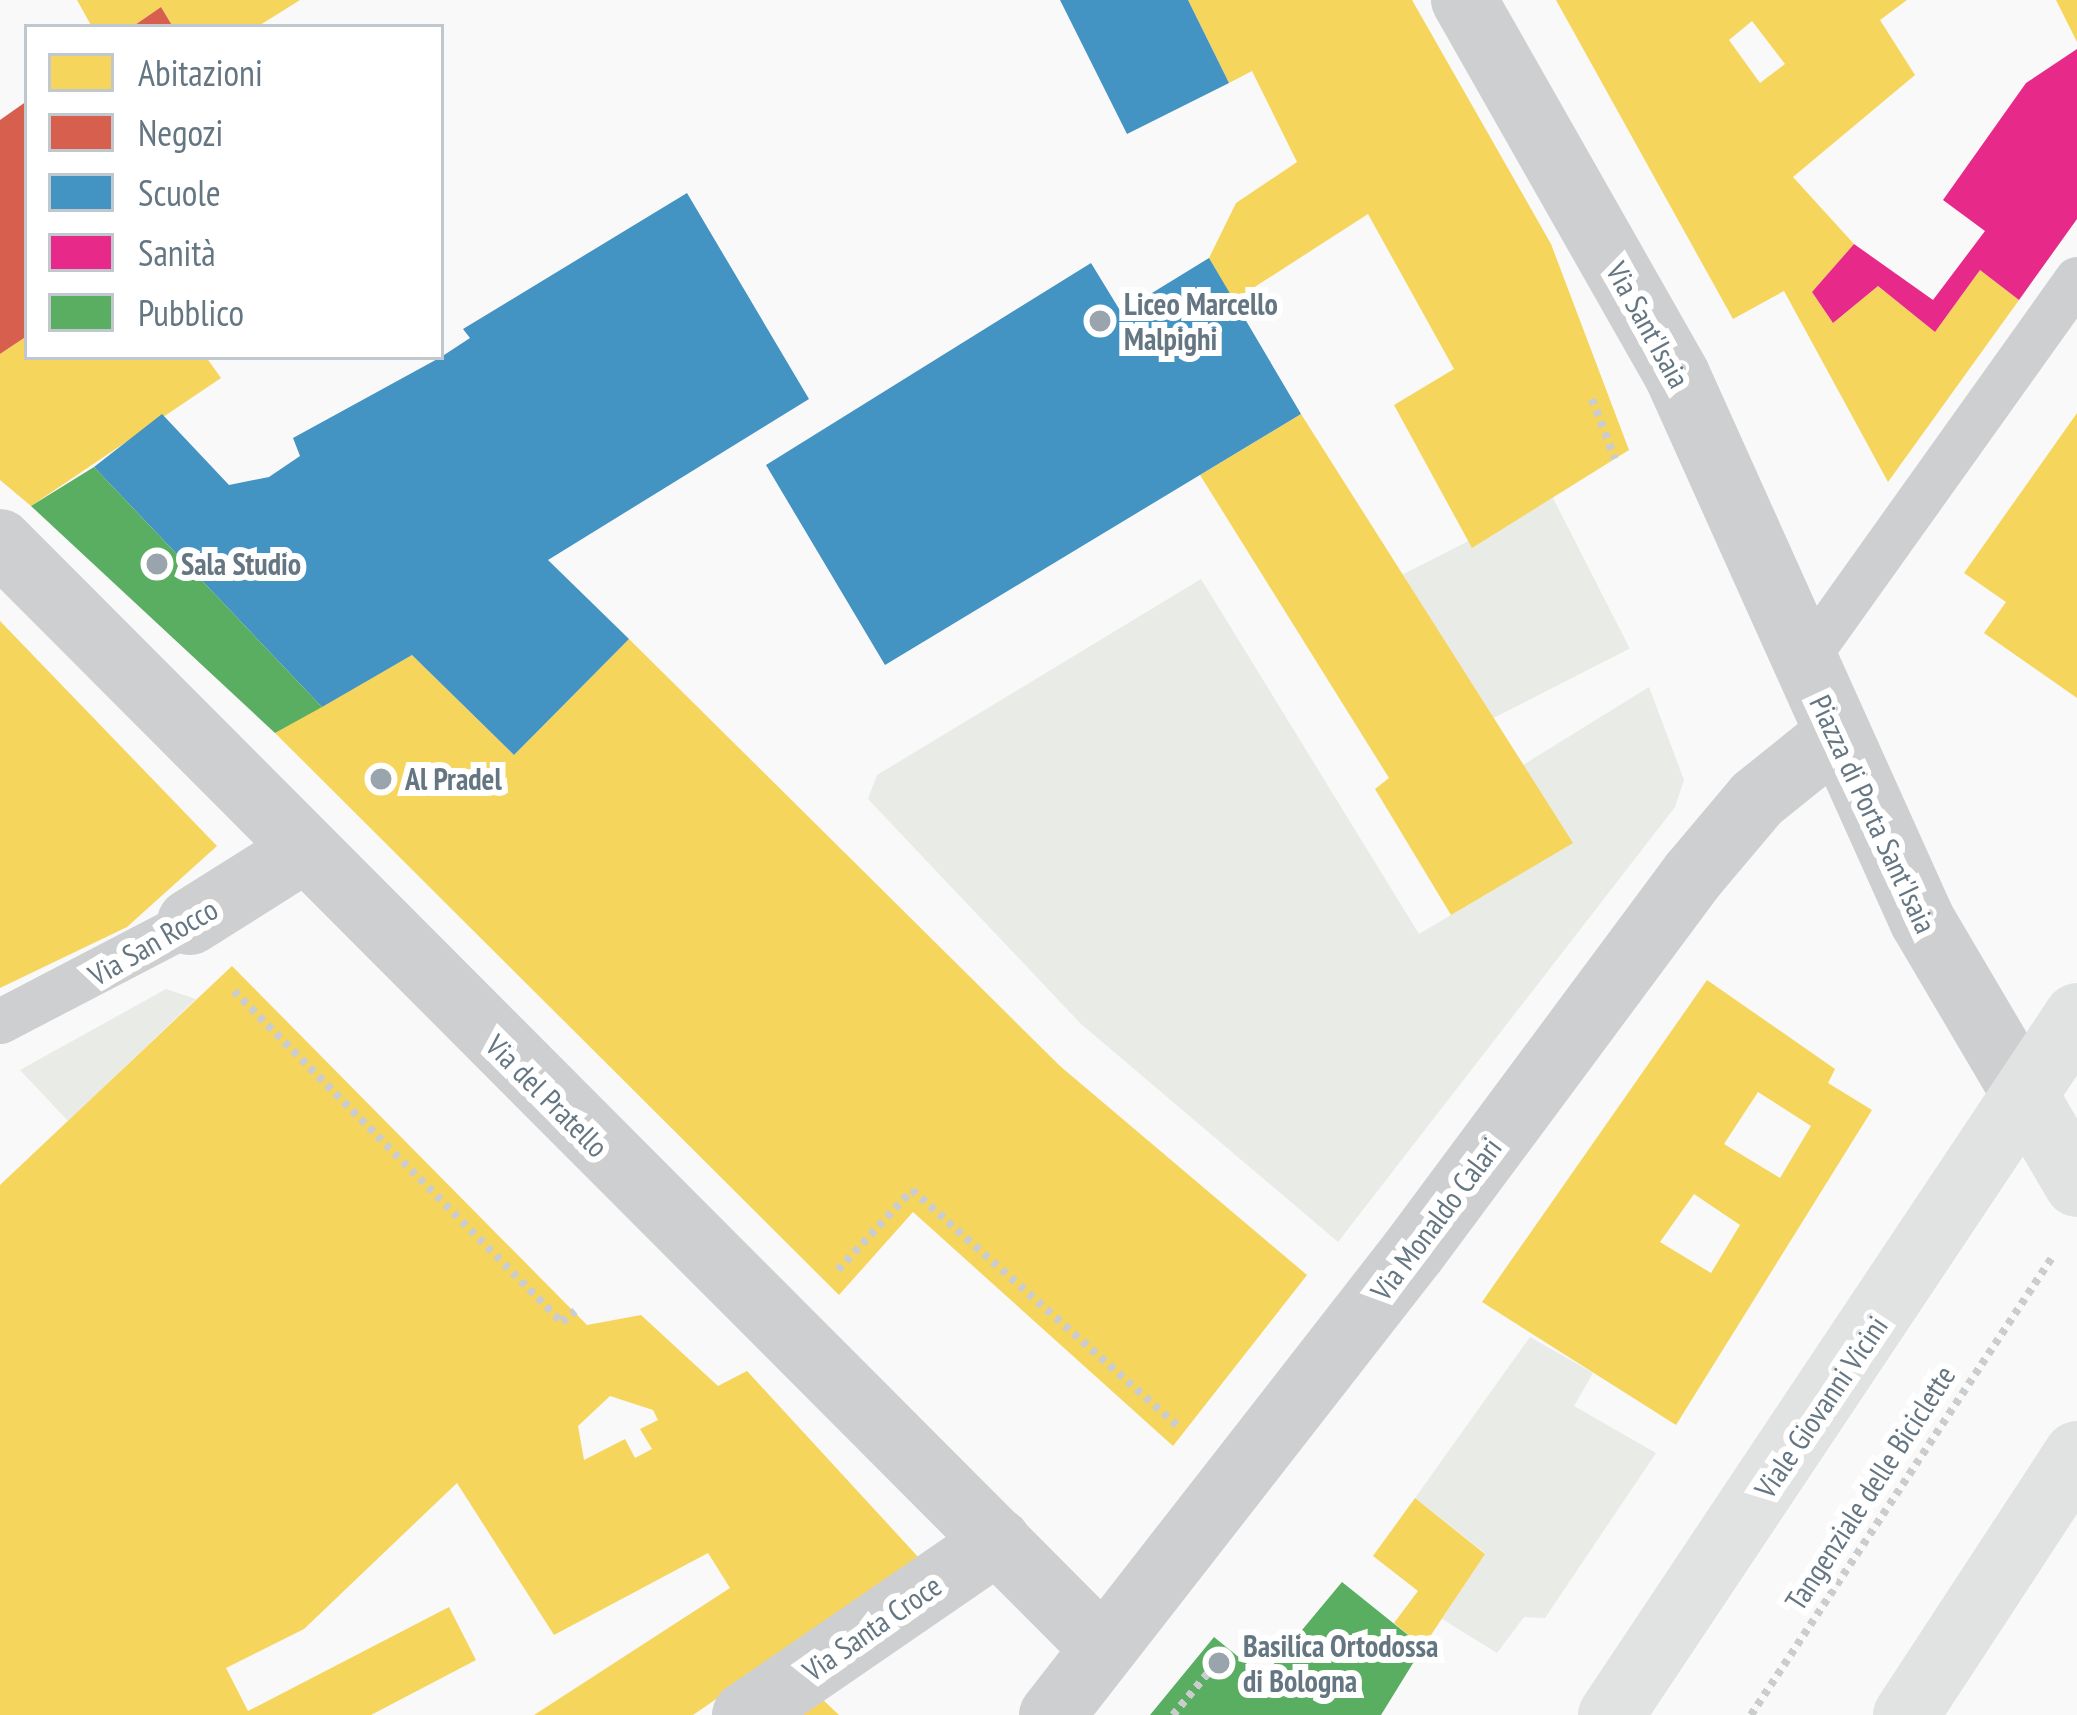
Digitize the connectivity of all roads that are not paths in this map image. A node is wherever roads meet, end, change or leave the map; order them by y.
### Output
1 (1464, 0) edge
2 (2077, 279) edge
3 (0, 542) edge
4 (1802, 664) junction
5 (1834, 737) junction
6 (301, 852) junction
7 (205, 949) joint
8 (2077, 1016) edge
9 (0, 1021) edge
10 (2025, 1095) junction
11 (2077, 1184) edge
12 (2077, 1454) edge
13 (998, 1541) junction
14 (1100, 1645) junction
15 (746, 1715) edge
16 (1052, 1715) edge
17 (1611, 1715) edge
18 (1906, 1715) edge

1 - 4 street, Via Sant'Isaia
2 - 4 lane, Piazza di Porta Sant'Isaia
3 - 6 street, Via del Pratello
4 - 5 street, Piazza di Porta Sant'Isaia
5 - 10 street, Piazza di Porta Sant'Isaia
5 - 14 street, Via Monaldo Calari
6 - 7 street, Via San Rocco
6 - 13 street, Via del Pratello
7 - 9 lane, Via San Rocco
8 - 10 main road, Viale Giovanni Vicini
10 - 11 main road, Piazza di Porta Sant'Isaia
10 - 17 main road, Viale Giovanni Vicini
12 - 18 main road
13 - 14 street, Via del Pratello
13 - 15 street, Via Santa Croce
14 - 16 street, Via Monaldo Calari

